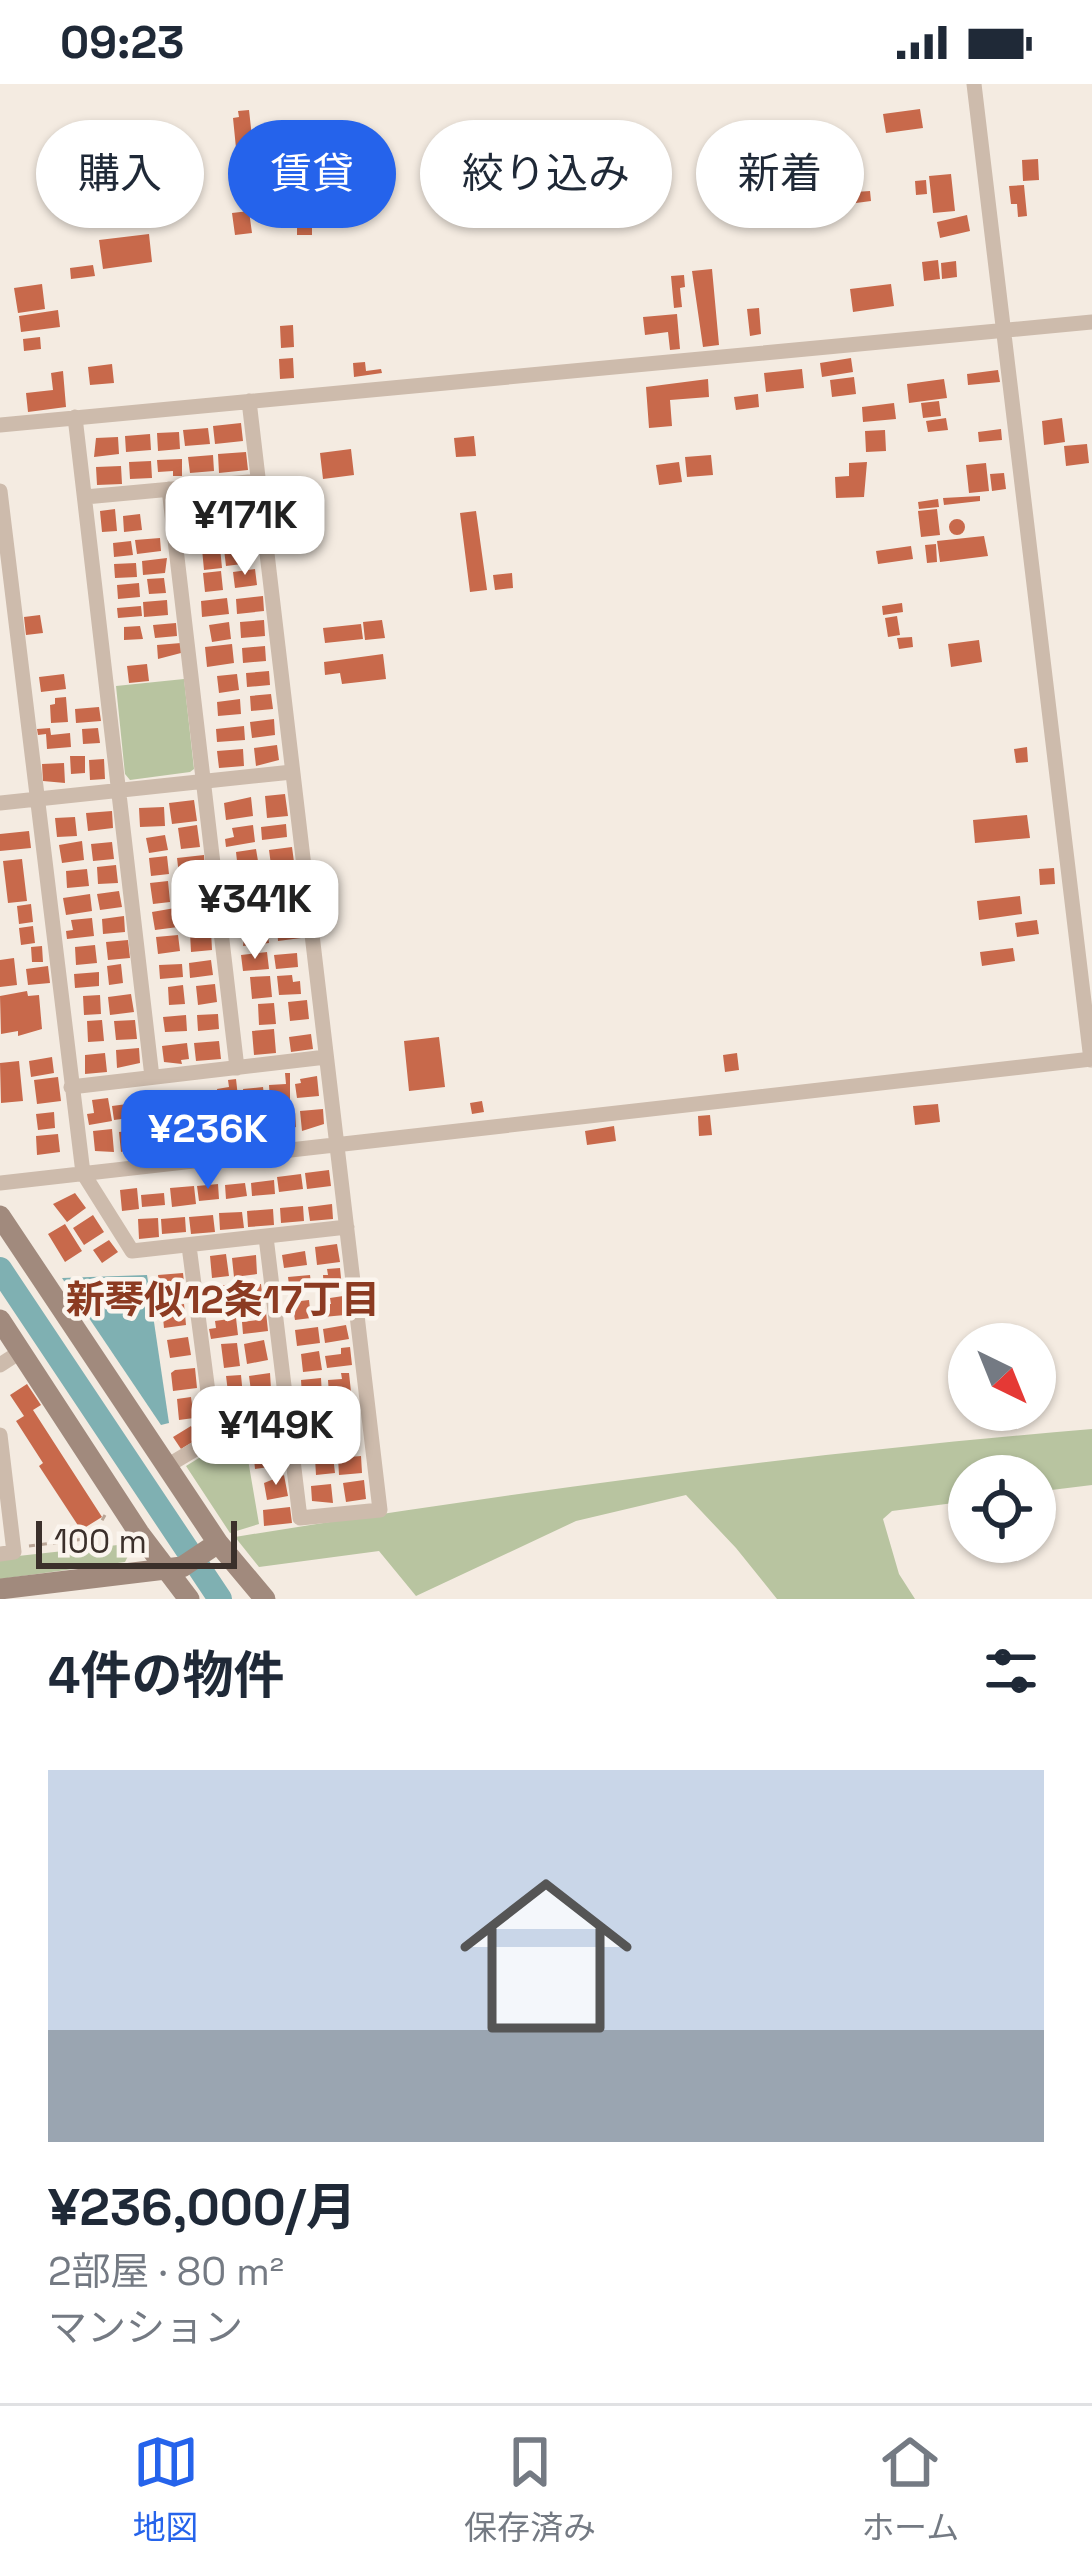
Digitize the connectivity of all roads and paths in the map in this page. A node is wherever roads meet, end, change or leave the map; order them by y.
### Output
1 (974, 84) edge
2 (1092, 322) edge
3 (1004, 328) junction
4 (249, 401) junction
5 (75, 417) junction
6 (0, 424) edge
7 (259, 481) junction
8 (169, 489) junction
9 (0, 491) edge
10 (85, 497) junction
11 (292, 772) junction
12 (204, 782) junction
13 (119, 790) junction
14 (36, 799) junction
15 (0, 802) edge
16 (326, 1057) junction
17 (1092, 1059) edge
18 (237, 1068) junction
19 (152, 1077) junction
20 (71, 1087) junction
21 (338, 1144) junction
22 (83, 1173) junction
23 (0, 1183) edge
24 (0, 1216) edge
25 (347, 1227) junction
26 (266, 1238) junction
27 (189, 1246) junction
28 (0, 1320) edge
29 (20, 1352) junction
30 (0, 1365) edge
31 (290, 1430) junction
32 (0, 1435) edge
33 (214, 1438) junction
34 (167, 1466) junction
35 (96, 1498) dead end
36 (213, 1546) junction
37 (21, 1547) dead end
38 (0, 1553) edge
39 (175, 1568) junction
40 (0, 1589) edge
41 (63, 1590) edge
42 (189, 1599) edge
43 (265, 1599) edge

1 - 3 street
2 - 3 street
3 - 4 street
3 - 17 street
4 - 5 street
4 - 7 street
5 - 6 street
5 - 10 street
7 - 8 street
7 - 11 street
8 - 10 street
8 - 12 street
9 - 14 street
10 - 13 street
11 - 12 street
11 - 16 street
12 - 13 street
12 - 18 street
13 - 14 street
13 - 19 street
14 - 15 street
14 - 20 street
16 - 18 street
16 - 21 street
17 - 21 street
18 - 19 street
19 - 20 street
20 - 22 street
21 - 22 street
21 - 25 street
22 - 23 street
22 - 27 street
24 - 34 street
25 - 26 street
25 - 31 street
26 - 27 street
26 - 31 street
27 - 33 street
28 - 29 street
29 - 30 street
29 - 39 street
31 - 33 street
32 - 38 street
33 - 34 street
34 - 36 street
35 - 37 path
36 - 39 street
36 - 43 street
39 - 41 street
39 - 42 street
40 - 41 street

